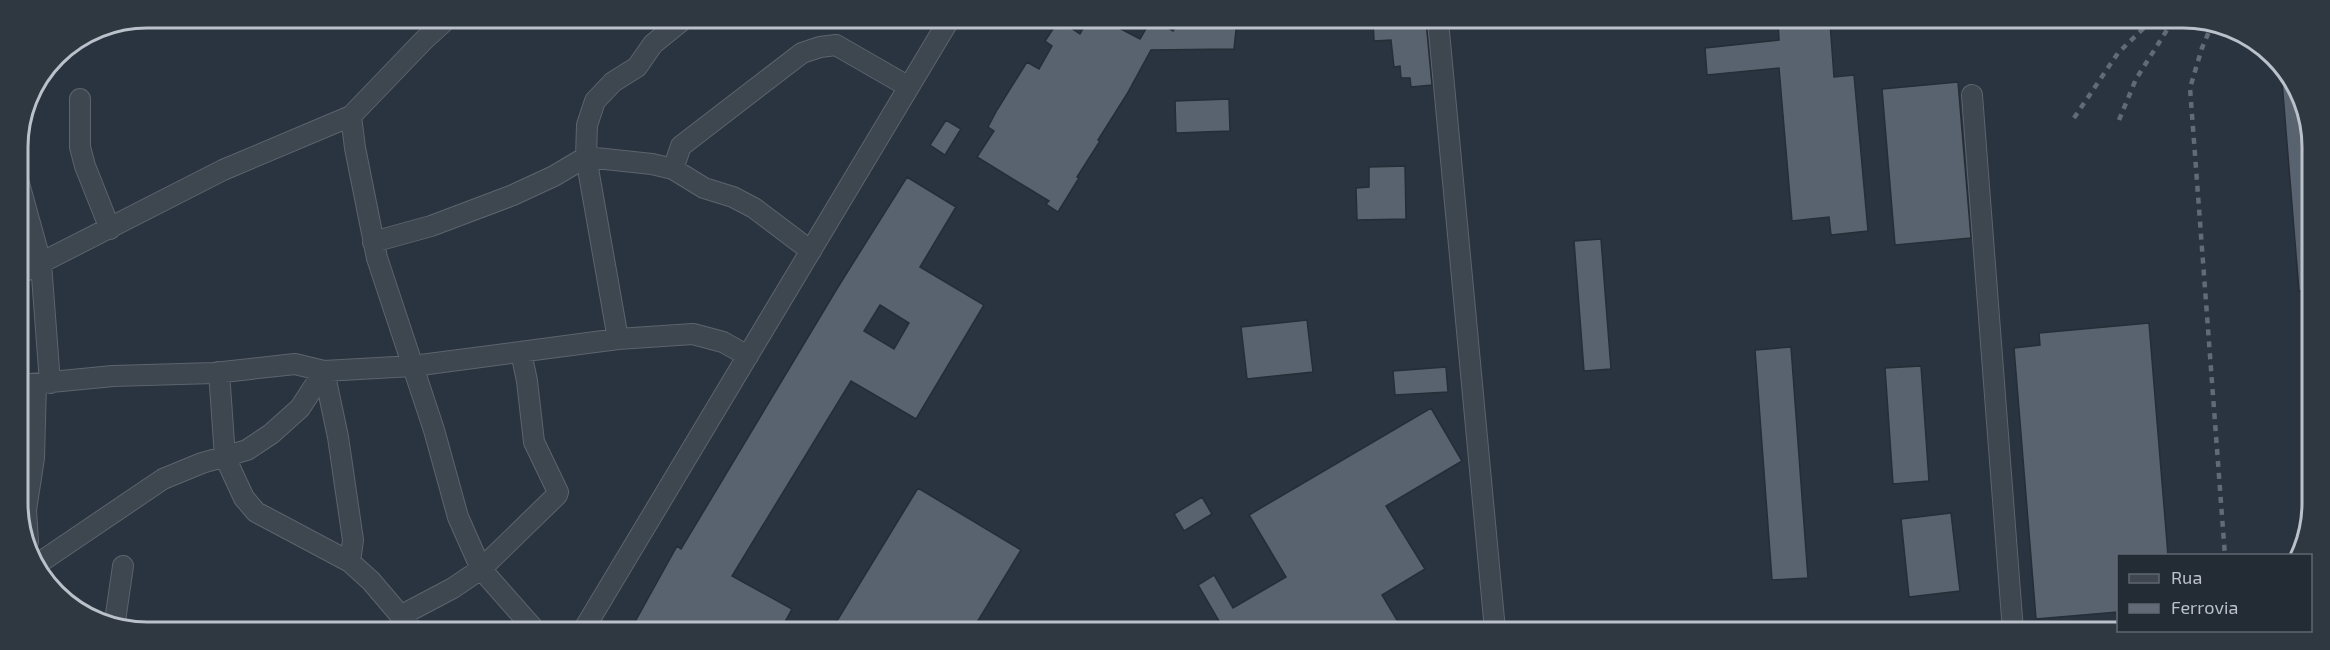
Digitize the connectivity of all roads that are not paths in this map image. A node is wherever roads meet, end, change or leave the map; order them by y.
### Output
1 (1439, 28) edge
2 (436, 29) edge
3 (672, 29) edge
4 (944, 29) edge
5 (909, 87) junction
6 (1972, 95) dead end
7 (80, 99) dead end
8 (351, 117) junction
9 (586, 157) junction
10 (673, 169) junction
11 (29, 219) edge
12 (110, 229) junction
13 (374, 242) junction
14 (811, 251) junction
15 (41, 263) junction
16 (29, 269) edge
17 (618, 339) junction
18 (521, 352) junction
19 (748, 356) junction
20 (413, 366) junction
21 (324, 371) junction
22 (219, 372) junction
23 (35, 384) edge
24 (225, 457) junction
25 (28, 497) edge
26 (43, 560) edge
27 (350, 562) junction
28 (123, 566) dead end
29 (481, 568) junction
30 (116, 617) edge
31 (1494, 621) edge
32 (2012, 621) edge
33 (405, 622) edge
34 (529, 622) edge
35 (588, 622) edge

1 - 31 street
2 - 8 street
3 - 9 street
4 - 5 street
5 - 10 street
5 - 14 street
6 - 32 street
7 - 12 street
8 - 12 street
8 - 13 street
9 - 10 street
9 - 13 street
9 - 17 street
10 - 14 street
11 - 15 street
12 - 15 street
13 - 20 street
14 - 19 street
15 - 16 street
15 - 23 street
17 - 18 street
17 - 19 street
18 - 20 street
18 - 29 street
19 - 35 street
20 - 21 street
20 - 29 street
21 - 22 street
21 - 24 street
21 - 27 street
22 - 23 street
22 - 24 street
23 - 25 street
24 - 26 street
24 - 27 street
27 - 33 street
28 - 30 street
29 - 33 street
29 - 34 street

